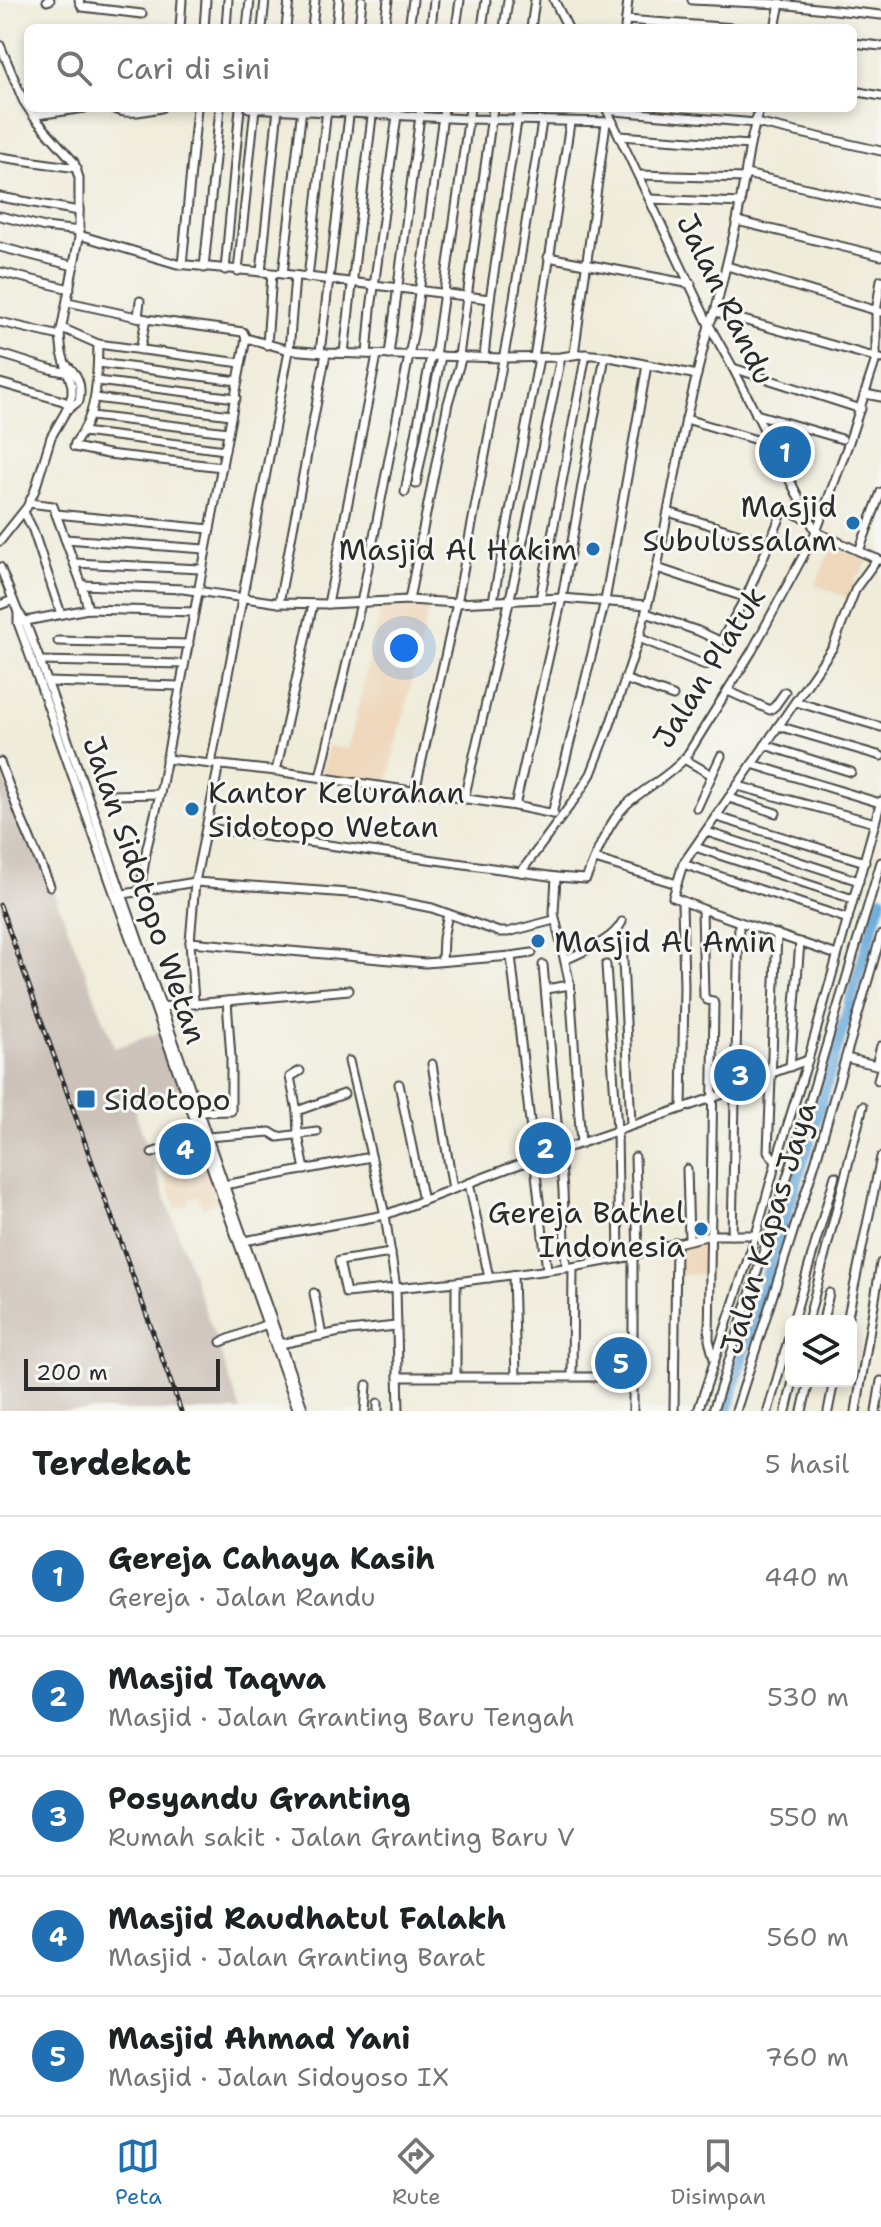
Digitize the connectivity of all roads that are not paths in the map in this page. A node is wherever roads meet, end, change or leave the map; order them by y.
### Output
1 (79, 0) edge
2 (182, 0) edge
3 (206, 0) edge
4 (228, 0) edge
5 (250, 0) edge
6 (265, 0) edge
7 (289, 0) edge
8 (315, 0) edge
9 (339, 0) edge
10 (362, 0) edge
11 (388, 0) edge
12 (413, 0) edge
13 (434, 0) edge
14 (460, 0) edge
15 (486, 0) edge
16 (508, 0) edge
17 (535, 0) edge
18 (554, 0) edge
19 (628, 0) edge
20 (695, 0) edge
21 (737, 1) edge
22 (780, 2) edge
23 (142, 14) dead end
24 (881, 15) edge
25 (180, 24) edge
26 (204, 24) edge
27 (226, 24) edge
28 (247, 24) edge
29 (262, 24) edge
30 (286, 24) edge
31 (312, 24) edge
32 (336, 24) edge
33 (359, 24) edge
34 (385, 24) edge
35 (410, 24) edge
36 (431, 24) edge
37 (457, 24) edge
38 (483, 24) edge
39 (505, 24) edge
40 (532, 24) edge
41 (566, 24) edge
42 (626, 24) edge
43 (776, 24) edge
44 (0, 36) edge
45 (857, 43) edge
46 (0, 45) edge
47 (881, 46) edge
48 (857, 92) edge
49 (24, 93) edge
50 (881, 96) edge
51 (24, 102) edge
52 (31, 112) edge
53 (34, 112) edge
54 (197, 112) edge
55 (220, 112) edge
56 (240, 112) edge
57 (255, 112) edge
58 (278, 112) edge
59 (302, 112) edge
60 (327, 112) edge
61 (350, 112) edge
62 (373, 112) edge
63 (397, 112) edge
64 (420, 112) edge
65 (444, 112) edge
66 (469, 112) edge
67 (492, 112) edge
68 (518, 112) edge
69 (611, 112) edge
70 (633, 112) edge
71 (758, 112) edge
72 (443, 118) junction
73 (468, 119) junction
74 (491, 120) junction
75 (517, 121) junction
76 (542, 122) junction
77 (609, 122) junction
78 (570, 123) junction
79 (756, 123) junction
80 (620, 136) junction
81 (750, 145) junction
82 (881, 151) edge
83 (0, 157) edge
84 (77, 168) junction
85 (639, 175) junction
86 (745, 176) junction
87 (0, 197) edge
88 (650, 199) junction
89 (741, 203) junction
90 (881, 205) edge
91 (79, 211) junction
92 (0, 216) edge
93 (737, 221) junction
94 (81, 235) junction
95 (0, 247) edge
96 (881, 256) edge
97 (548, 257) junction
98 (587, 264) junction
99 (182, 265) junction
100 (74, 266) junction
101 (727, 266) junction
102 (204, 268) junction
103 (225, 270) junction
104 (238, 271) junction
105 (0, 272) edge
106 (261, 272) junction
107 (272, 274) junction
108 (283, 274) junction
109 (295, 276) junction
110 (308, 278) junction
111 (329, 280) junction
112 (881, 280) edge
113 (352, 282) junction
114 (691, 284) junction
115 (374, 285) junction
116 (397, 288) junction
117 (70, 289) junction
118 (420, 290) junction
119 (443, 294) junction
120 (467, 296) junction
121 (490, 299) junction
122 (140, 301) dead end
123 (70, 303) junction
124 (715, 312) junction
125 (878, 312) edge
126 (142, 318) junction
127 (0, 322) edge
128 (709, 325) junction
129 (61, 332) junction
130 (246, 338) junction
131 (98, 344) junction
132 (267, 345) junction
133 (140, 350) junction
134 (289, 350) junction
135 (323, 352) junction
136 (344, 353) junction
137 (0, 354) edge
138 (367, 354) junction
139 (408, 354) junction
140 (574, 354) junction
141 (586, 354) junction
142 (377, 355) junction
143 (389, 355) junction
144 (436, 356) junction
145 (461, 356) junction
146 (605, 356) junction
147 (484, 357) junction
148 (561, 357) junction
149 (504, 358) junction
150 (536, 358) junction
151 (878, 359) edge
152 (98, 363) junction
153 (241, 363) junction
154 (647, 365) junction
155 (733, 368) junction
156 (69, 369) junction
157 (697, 375) junction
158 (97, 381) junction
159 (238, 381) junction
160 (0, 383) edge
161 (865, 394) junction
162 (881, 397) edge
163 (95, 398) junction
164 (236, 398) junction
165 (69, 408) junction
166 (861, 409) junction
167 (756, 414) junction
168 (231, 415) junction
169 (91, 416) junction
170 (686, 419) junction
171 (83, 432) junction
172 (228, 432) junction
173 (842, 439) dead end
174 (770, 444) junction
175 (225, 450) junction
176 (222, 467) junction
177 (416, 484) dead end
178 (405, 492) dead end
179 (881, 492) edge
180 (29, 503) junction
181 (24, 512) junction
182 (668, 512) junction
183 (56, 514) junction
184 (809, 520) junction
185 (210, 529) junction
186 (816, 532) junction
187 (1, 537) edge
188 (65, 539) junction
189 (769, 543) junction
190 (205, 549) junction
191 (859, 551) junction
192 (879, 560) edge
193 (74, 563) junction
194 (657, 568) junction
195 (201, 569) junction
196 (0, 570) edge
197 (82, 585) junction
198 (197, 591) junction
199 (744, 597) junction
200 (562, 598) junction
201 (242, 599) junction
202 (540, 599) junction
203 (13, 600) junction
204 (409, 600) junction
205 (493, 601) junction
206 (508, 601) junction
207 (605, 601) junction
208 (279, 603) junction
209 (361, 603) junction
210 (457, 603) junction
211 (313, 604) junction
212 (328, 604) junction
213 (0, 605) edge
214 (88, 609) junction
215 (646, 609) junction
216 (194, 612) junction
217 (61, 614) junction
218 (22, 622) junction
219 (639, 638) junction
220 (58, 641) dead end
221 (720, 641) junction
222 (189, 644) junction
223 (40, 661) junction
224 (184, 664) junction
225 (624, 679) junction
226 (47, 682) junction
227 (180, 686) junction
228 (728, 691) junction
229 (785, 692) dead end
230 (673, 696) dead end
231 (796, 702) junction
232 (778, 726) junction
233 (881, 727) edge
234 (765, 745) junction
235 (721, 756) dead end
236 (881, 756) edge
237 (166, 759) junction
238 (684, 759) junction
239 (0, 762) edge
240 (215, 764) junction
241 (752, 764) junction
242 (276, 771) junction
243 (851, 772) dead end
244 (712, 775) junction
245 (320, 777) junction
246 (738, 786) junction
247 (415, 791) junction
248 (160, 794) junction
249 (109, 795) dead end
250 (729, 798) junction
251 (464, 799) junction
252 (881, 802) edge
253 (515, 806) junction
254 (697, 808) dead end
255 (776, 813) dead end
256 (552, 814) junction
257 (564, 816) junction
258 (717, 817) junction
259 (875, 823) junction
260 (207, 828) junction
261 (707, 832) junction
262 (695, 847) junction
263 (595, 859) junction
264 (865, 862) junction
265 (881, 862) edge
266 (683, 864) junction
267 (521, 872) junction
268 (556, 877) junction
269 (859, 881) junction
270 (195, 882) junction
271 (677, 884) junction
272 (50, 886) dead end
273 (140, 891) junction
274 (118, 895) junction
275 (853, 899) junction
276 (682, 901) junction
277 (702, 909) junction
278 (448, 914) junction
279 (848, 919) junction
280 (554, 920) junction
281 (622, 922) dead end
282 (739, 922) junction
283 (777, 934) junction
284 (881, 935) edge
285 (622, 941) dead end
286 (190, 942) junction
287 (800, 942) junction
288 (532, 953) dead end
289 (837, 955) junction
290 (511, 956) junction
291 (565, 960) junction
292 (442, 961) junction
293 (543, 965) dead end
294 (606, 965) dead end
295 (570, 985) junction
296 (546, 989) junction
297 (349, 990) dead end
298 (227, 1001) junction
299 (194, 1002) junction
300 (161, 1007) junction
301 (881, 1046) edge
302 (846, 1058) junction
303 (808, 1060) junction
304 (349, 1061) dead end
305 (432, 1064) dead end
306 (879, 1066) edge
307 (790, 1067) junction
308 (300, 1071) dead end
309 (772, 1073) junction
310 (878, 1080) dead end
311 (399, 1084) dead end
312 (735, 1090) junction
313 (344, 1094) dead end
314 (712, 1097) junction
315 (863, 1106) dead end
316 (682, 1108) junction
317 (297, 1111) junction
318 (198, 1112) junction
319 (631, 1124) junction
320 (617, 1130) junction
321 (317, 1132) dead end
322 (298, 1135) junction
323 (204, 1138) junction
324 (581, 1144) junction
325 (559, 1152) junction
326 (152, 1153) dead end
327 (371, 1157) junction
328 (635, 1157) dead end
329 (881, 1157) edge
330 (533, 1160) junction
331 (776, 1162) junction
332 (687, 1169) dead end
333 (305, 1170) junction
334 (835, 1176) dead end
335 (469, 1183) junction
336 (224, 1185) junction
337 (453, 1189) junction
338 (423, 1201) junction
339 (385, 1215) junction
340 (711, 1235) junction
341 (732, 1235) junction
342 (756, 1235) junction
343 (689, 1239) junction
344 (244, 1241) junction
345 (676, 1242) junction
346 (391, 1253) junction
347 (636, 1255) junction
348 (619, 1259) junction
349 (881, 1263) edge
350 (569, 1267) junction
351 (547, 1270) junction
352 (513, 1275) junction
353 (255, 1278) junction
354 (489, 1278) junction
355 (456, 1282) junction
356 (396, 1288) junction
357 (314, 1293) dead end
358 (829, 1293) dead end
359 (795, 1315) edge
360 (810, 1315) edge
361 (824, 1315) edge
362 (848, 1315) edge
363 (267, 1324) junction
364 (396, 1326) junction
365 (322, 1336) junction
366 (221, 1342) dead end
367 (280, 1344) junction
368 (785, 1351) edge
369 (714, 1359) junction
370 (456, 1376) junction
371 (516, 1376) junction
372 (572, 1376) junction
373 (398, 1377) junction
374 (632, 1377) junction
375 (881, 1381) edge
376 (367, 1385) dead end
377 (792, 1387) edge
378 (808, 1387) edge
379 (833, 1387) edge
380 (298, 1411) edge
381 (304, 1411) edge
382 (365, 1411) edge
383 (399, 1411) edge
384 (633, 1411) edge
385 (674, 1411) edge
386 (698, 1411) edge
387 (713, 1411) edge
388 (736, 1411) edge
389 (768, 1411) edge
390 (786, 1411) edge
391 (802, 1411) edge
392 (828, 1411) edge
393 (856, 1411) edge
394 (876, 1411) edge

1 - 23 street
2 - 25 street
3 - 26 street
4 - 27 street
5 - 28 street
6 - 29 street
7 - 30 street
8 - 31 street
9 - 32 street
10 - 33 street
11 - 34 street
12 - 35 street
13 - 36 street
14 - 37 street
15 - 38 street
16 - 39 street
17 - 40 street
18 - 41 street
19 - 42 street
20 - 21 street
21 - 22 street
22 - 24 street
22 - 43 street
44 - 49 street
45 - 47 street
46 - 51 street
48 - 50 street
52 - 84 street
53 - 94 street
54 - 99 street
55 - 102 street
56 - 103 street
57 - 104 street
58 - 106 street
59 - 108 street
60 - 110 street
61 - 111 street
62 - 113 street
63 - 64 street
63 - 115 street
64 - 72 street
64 - 116 street
65 - 72 street
66 - 73 street
67 - 74 street
68 - 75 street
69 - 77 street, Jalan Randu
70 - 79 street
71 - 79 street
72 - 73 street
72 - 118 street
73 - 74 street
73 - 119 street
74 - 75 street
74 - 120 street
75 - 76 street
75 - 121 street
76 - 78 street
76 - 149 street
77 - 78 street
77 - 80 street, Jalan Randu
77 - 98 street
78 - 97 street
79 - 81 street
79 - 82 street
80 - 81 street
80 - 85 street, Jalan Randu
81 - 86 street
83 - 84 street
84 - 91 street
85 - 86 street
85 - 88 street, Jalan Randu
86 - 89 street
86 - 90 street
87 - 91 street
88 - 89 street
88 - 114 street, Jalan Randu
89 - 93 street
91 - 94 street
92 - 94 street
93 - 96 street
93 - 101 street
94 - 99 street
94 - 100 street
95 - 100 street
97 - 98 street
97 - 150 street
98 - 114 street
98 - 140 street
99 - 102 street
100 - 117 street
101 - 124 street
101 - 125 street
102 - 103 street
103 - 104 street
104 - 106 street
105 - 117 street
106 - 107 street
107 - 108 street
107 - 132 street
108 - 109 street
109 - 110 street
109 - 134 street
110 - 111 street
111 - 113 street
111 - 135 street
112 - 125 street, Jalan Platuk
113 - 115 street
113 - 136 street
114 - 128 street, Jalan Randu
115 - 116 street
115 - 138 street
116 - 118 street
116 - 143 street
117 - 123 street
118 - 119 street
118 - 139 street
119 - 120 street
119 - 144 street
120 - 121 street
120 - 145 street
121 - 147 street
122 - 126 street
123 - 126 street
123 - 129 street
124 - 128 street
124 - 151 street
125 - 151 street, Jalan Platuk
126 - 130 street
126 - 133 street
127 - 129 street
128 - 155 street, Jalan Randu
128 - 157 street
129 - 131 street
129 - 156 street
130 - 132 street
130 - 153 street
131 - 133 street
131 - 152 street
132 - 134 street
133 - 153 street
134 - 135 street
134 - 201 street
135 - 136 street
135 - 208 street
136 - 138 street
137 - 156 street
138 - 142 street
139 - 143 street
139 - 144 street
139 - 209 street
140 - 141 street
140 - 148 street
141 - 146 street
141 - 202 street
142 - 143 street
142 - 212 street
144 - 145 street
144 - 177 street
144 - 178 street
145 - 147 street
145 - 204 street
146 - 154 street
146 - 200 street
147 - 149 street
148 - 150 street
148 - 206 street
149 - 150 street
149 - 210 street
150 - 205 street
151 - 161 street, Jalan Platuk
152 - 158 street
152 - 159 street
153 - 159 street
154 - 157 street
154 - 207 street
155 - 166 street
155 - 167 street, Jalan Randu
156 - 165 street
157 - 170 street
158 - 163 street
158 - 164 street
159 - 164 street
160 - 165 street
161 - 162 street
161 - 166 street, Jalan Platuk
163 - 168 street
163 - 169 street
164 - 168 street
165 - 180 street
166 - 186 street, Jalan Platuk
167 - 173 street
167 - 174 street, Jalan Randu
168 - 172 street
169 - 171 street
169 - 172 street
170 - 174 street
170 - 182 street
171 - 175 street
171 - 176 street
172 - 175 street
174 - 184 street, Jalan Randu
175 - 176 street
176 - 185 street
179 - 191 street
180 - 181 street
180 - 183 street
181 - 187 street
181 - 217 street
182 - 189 street
182 - 194 street
183 - 185 street
183 - 188 street
184 - 186 street, Jalan Randu
184 - 189 street
185 - 190 street
186 - 191 street
186 - 228 street, Jalan Platuk
188 - 190 street
188 - 193 street
189 - 199 street
190 - 195 street
191 - 192 street
192 - 231 street
193 - 195 street
193 - 197 street
194 - 199 street
194 - 215 street
195 - 198 street
196 - 203 street, Jalan Sidotopo Wetan
197 - 198 street
197 - 214 street
198 - 201 street
198 - 216 street
199 - 221 street
200 - 202 street
200 - 207 street
200 - 253 street
201 - 208 street
201 - 240 street
202 - 206 street
203 - 213 street
203 - 218 street, Jalan Sidotopo Wetan
204 - 209 street
204 - 210 street
205 - 206 street
205 - 210 street
206 - 251 street
207 - 215 street
207 - 256 street
208 - 211 street
209 - 212 street
209 - 245 street
210 - 247 street
211 - 212 street
211 - 242 street
214 - 216 street
214 - 217 street
215 - 219 street
215 - 221 street
216 - 222 street
217 - 218 street
218 - 223 street, Jalan Sidotopo Wetan
218 - 274 street, Jalan Sidotopo Wetan
219 - 221 street
219 - 225 street
220 - 222 street
222 - 224 street
223 - 224 street
223 - 226 street, Jalan Sidotopo Wetan
224 - 227 street
225 - 230 street
225 - 257 street
226 - 227 street
226 - 274 street, Jalan Sidotopo Wetan
227 - 237 street
228 - 229 street
228 - 238 street, Jalan Platuk
231 - 232 street
231 - 233 street
232 - 234 street
232 - 236 street
234 - 241 street
234 - 243 street
235 - 244 street
237 - 240 street
237 - 248 street
238 - 244 street
238 - 263 street, Jalan Platuk
239 - 272 street
240 - 242 street
240 - 260 street
241 - 246 street
241 - 252 street
242 - 245 street
244 - 254 street
245 - 247 street
246 - 250 street
246 - 259 street
247 - 251 street
248 - 249 street
248 - 273 street
250 - 255 street
250 - 258 street
251 - 253 street
252 - 259 street
253 - 256 street
256 - 257 street
257 - 267 street
258 - 261 street
258 - 264 street
259 - 264 street
260 - 267 street, Jalan Platuk
260 - 270 street
261 - 262 street
261 - 269 street
262 - 266 street
262 - 275 street
263 - 268 street, Jalan Platuk
263 - 271 street
264 - 269 street
265 - 387 street
266 - 271 street
266 - 279 street
267 - 268 street, Jalan Platuk
268 - 280 street
269 - 275 street
270 - 273 street
270 - 278 street
270 - 286 street
271 - 276 street
273 - 274 street
274 - 300 street, Jalan Sidotopo Wetan
274 - 323 street, Jalan Sidotopo Wetan
275 - 279 street
276 - 277 street
276 - 316 street
277 - 282 street
277 - 314 street
278 - 280 street
278 - 292 street
279 - 289 street
280 - 291 street
281 - 291 street
282 - 283 street
282 - 312 street
283 - 287 street
283 - 309 street
284 - 302 street, Jalan Kapas Jaya
285 - 319 street
286 - 292 street
286 - 299 street
287 - 289 street
287 - 307 street
288 - 290 street
289 - 303 street
290 - 292 street
290 - 330 street
291 - 295 street
293 - 296 street
294 - 320 street
295 - 296 street
295 - 324 street
296 - 325 street
297 - 298 street
298 - 299 street
298 - 318 street
299 - 300 street
300 - 318 street, Jalan Sidotopo Wetan
301 - 306 street
302 - 306 street
302 - 388 street, Jalan Kapas Jaya
303 - 307 street
303 - 331 street
304 - 327 street
305 - 337 street
306 - 310 street
307 - 309 street
308 - 317 street
309 - 312 street
309 - 331 street
311 - 338 street
312 - 314 street
312 - 341 street
313 - 317 street
314 - 316 street
314 - 340 street
315 - 360 street
316 - 319 street
317 - 322 street
318 - 323 street, Jalan Sidotopo Wetan
319 - 320 street
320 - 324 street
320 - 348 street
321 - 322 street
322 - 323 street
322 - 333 street
323 - 326 street
323 - 336 street, Jalan Sidotopo Wetan
323 - 353 street, Jalan Sidotopo Wetan
324 - 325 street
325 - 330 street
325 - 350 street
327 - 333 street
327 - 339 street
328 - 347 street
329 - 362 street
330 - 335 street
330 - 351 street
331 - 342 street
332 - 343 street
333 - 336 street
334 - 359 street
335 - 337 street
335 - 354 street
336 - 344 street, Jalan Sidotopo Wetan
337 - 338 street
338 - 339 street
339 - 344 street
339 - 346 street
340 - 341 street
340 - 343 street
340 - 369 street
341 - 342 street
342 - 369 street
343 - 345 street
344 - 353 street, Jalan Sidotopo Wetan
345 - 347 street
345 - 385 street
346 - 356 street
346 - 356 street
347 - 348 street
347 - 374 street
348 - 350 street
349 - 393 street
350 - 351 street
350 - 372 street
351 - 352 street
352 - 354 street
352 - 371 street
353 - 363 street, Jalan Sidotopo Wetan
353 - 367 street, Jalan Sidotopo Wetan
354 - 355 street
355 - 356 street
355 - 370 street
356 - 364 street
357 - 365 street
358 - 361 street
363 - 366 street
363 - 380 street, Jalan Sidotopo Wetan
364 - 365 street
364 - 373 street
365 - 367 street
367 - 381 street, Jalan Sidotopo Wetan
368 - 389 street
369 - 386 street
370 - 371 street
370 - 373 street
371 - 372 street
372 - 374 street
373 - 383 street
374 - 384 street
375 - 394 street
376 - 382 street
377 - 390 street
378 - 391 street
379 - 392 street

